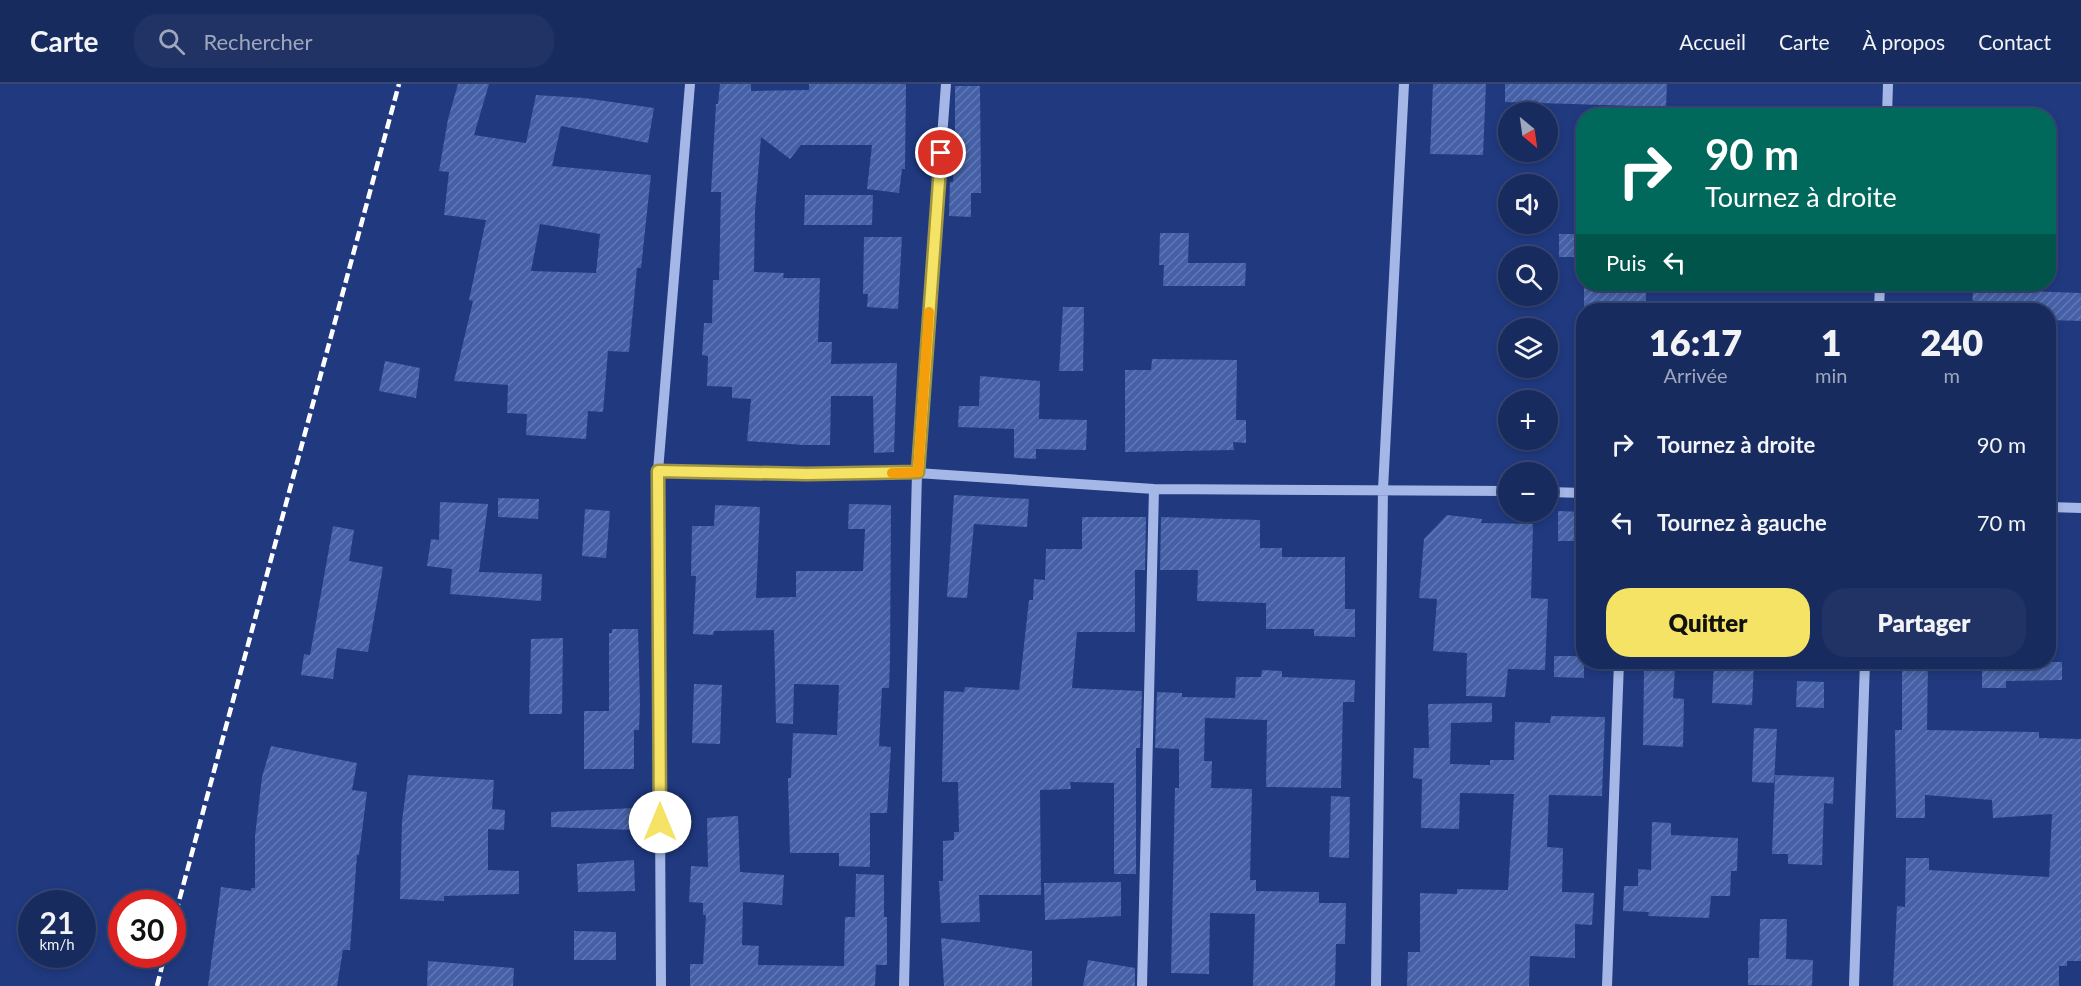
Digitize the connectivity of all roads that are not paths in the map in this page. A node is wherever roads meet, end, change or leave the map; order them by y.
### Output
1 (690, 84) edge
2 (946, 84) edge
3 (1404, 84) edge
4 (1888, 84) edge
5 (1887, 108) edge
6 (658, 471) junction
7 (918, 472) junction
8 (1154, 489) junction
9 (1383, 489) junction
10 (1498, 491) edge
11 (1558, 492) edge
12 (1576, 493) edge
13 (2056, 507) edge
14 (2081, 508) edge
15 (1619, 669) edge
16 (1865, 669) edge
17 (661, 986) edge
18 (904, 986) edge
19 (1142, 986) edge
20 (1376, 986) edge
21 (1607, 986) edge
22 (1854, 986) edge

1 - 6 street
2 - 7 street
3 - 9 street
4 - 5 street
6 - 7 street
6 - 17 street
7 - 8 street
7 - 18 street
8 - 9 street
8 - 19 street
9 - 10 street
9 - 20 street
11 - 12 street
13 - 14 street
15 - 21 street
16 - 22 street

